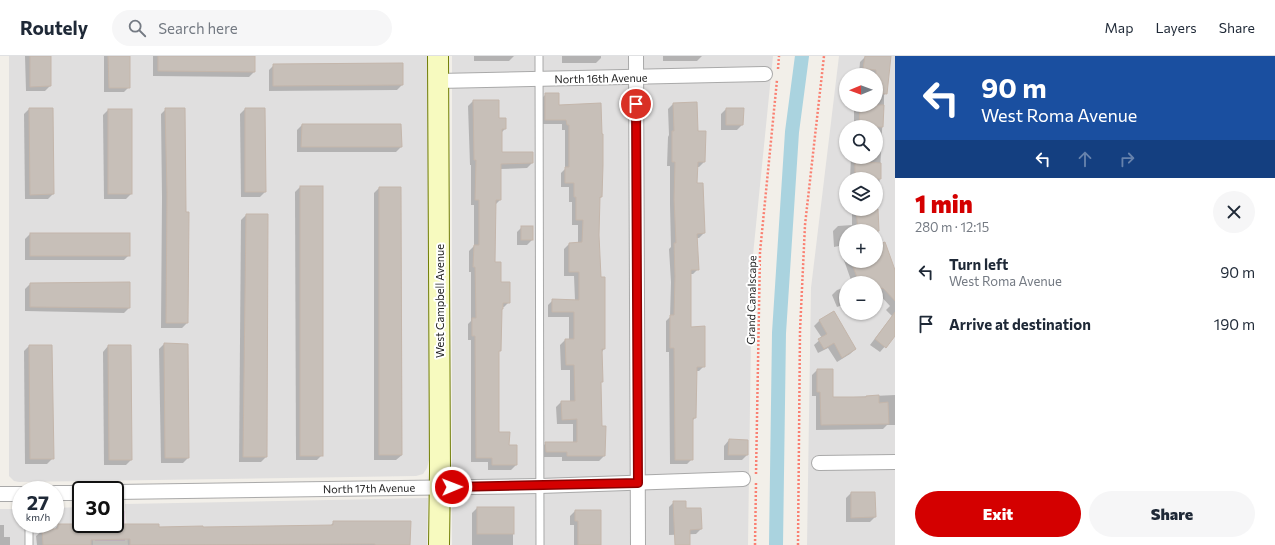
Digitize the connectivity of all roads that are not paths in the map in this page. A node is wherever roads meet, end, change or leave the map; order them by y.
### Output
1 (438, 56) edge
2 (539, 56) edge
3 (636, 56) edge
4 (764, 74) dead end
5 (636, 77) junction
6 (539, 79) junction
7 (438, 81) junction
8 (895, 462) edge
9 (820, 463) dead end
10 (743, 479) dead end
11 (638, 483) junction
12 (540, 486) junction
13 (439, 487) junction
14 (124, 492) edge
15 (0, 494) edge
16 (12, 494) edge
17 (29, 533) edge
18 (29, 545) edge
19 (439, 545) edge
20 (540, 545) edge
21 (638, 545) edge

1 - 7 street, West Campbell Avenue
2 - 6 lane
3 - 5 street
4 - 5 street, North 16th Avenue
5 - 6 street, North 16th Avenue
5 - 11 street
6 - 7 street, North 16th Avenue
6 - 12 lane
7 - 13 street, West Campbell Avenue
8 - 9 street
10 - 11 street, North 17th Avenue
11 - 12 street, North 17th Avenue
11 - 21 street
12 - 13 street, North 17th Avenue
12 - 20 lane
13 - 14 street, North 17th Avenue
13 - 19 street, West Campbell Avenue
15 - 16 street
17 - 18 lane

